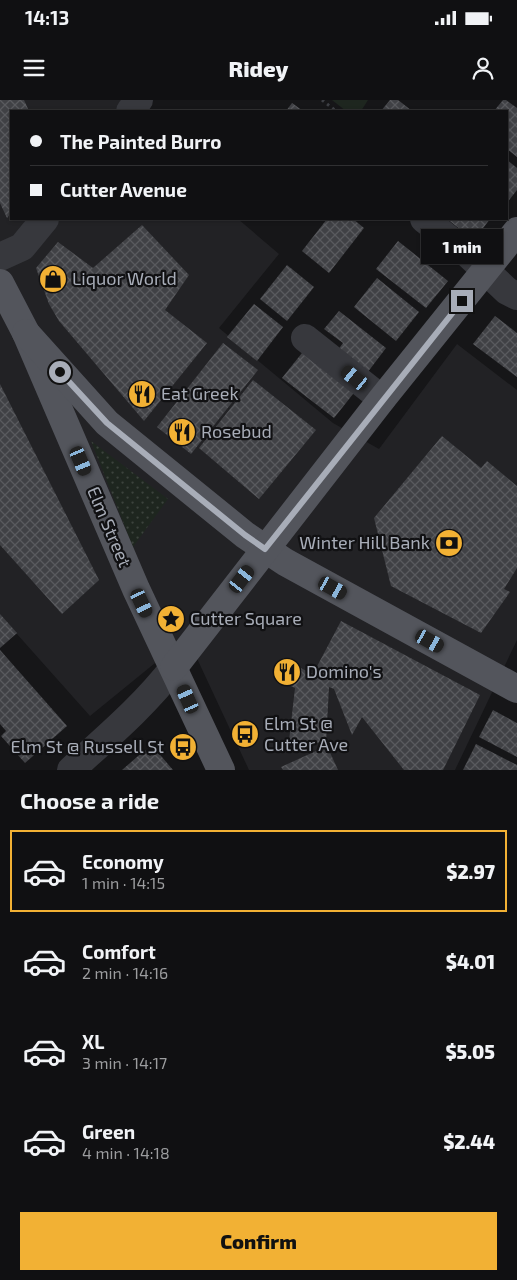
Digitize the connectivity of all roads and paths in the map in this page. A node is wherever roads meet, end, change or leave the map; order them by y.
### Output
1 (139, 100) edge
2 (322, 100) edge
3 (131, 110) edge
4 (335, 110) edge
5 (44, 220) edge
6 (425, 220) edge
7 (517, 231) edge
8 (0, 257) edge
9 (486, 271) junction
10 (0, 283) edge
11 (517, 296) edge
12 (26, 333) junction
13 (305, 338) dead end
14 (382, 399) junction
15 (265, 549) junction
16 (174, 667) junction
17 (517, 689) edge
18 (71, 770) edge
19 (221, 770) edge

1 - 3 street
2 - 4 path
5 - 8 street
6 - 9 street
7 - 9 main road
9 - 11 street
9 - 14 main road
10 - 12 main road, Elm Street
12 - 15 main road
12 - 16 main road, Elm Street
13 - 14 street
14 - 15 main road
15 - 16 main road
15 - 17 main road
16 - 18 street
16 - 19 main road, Elm Street

